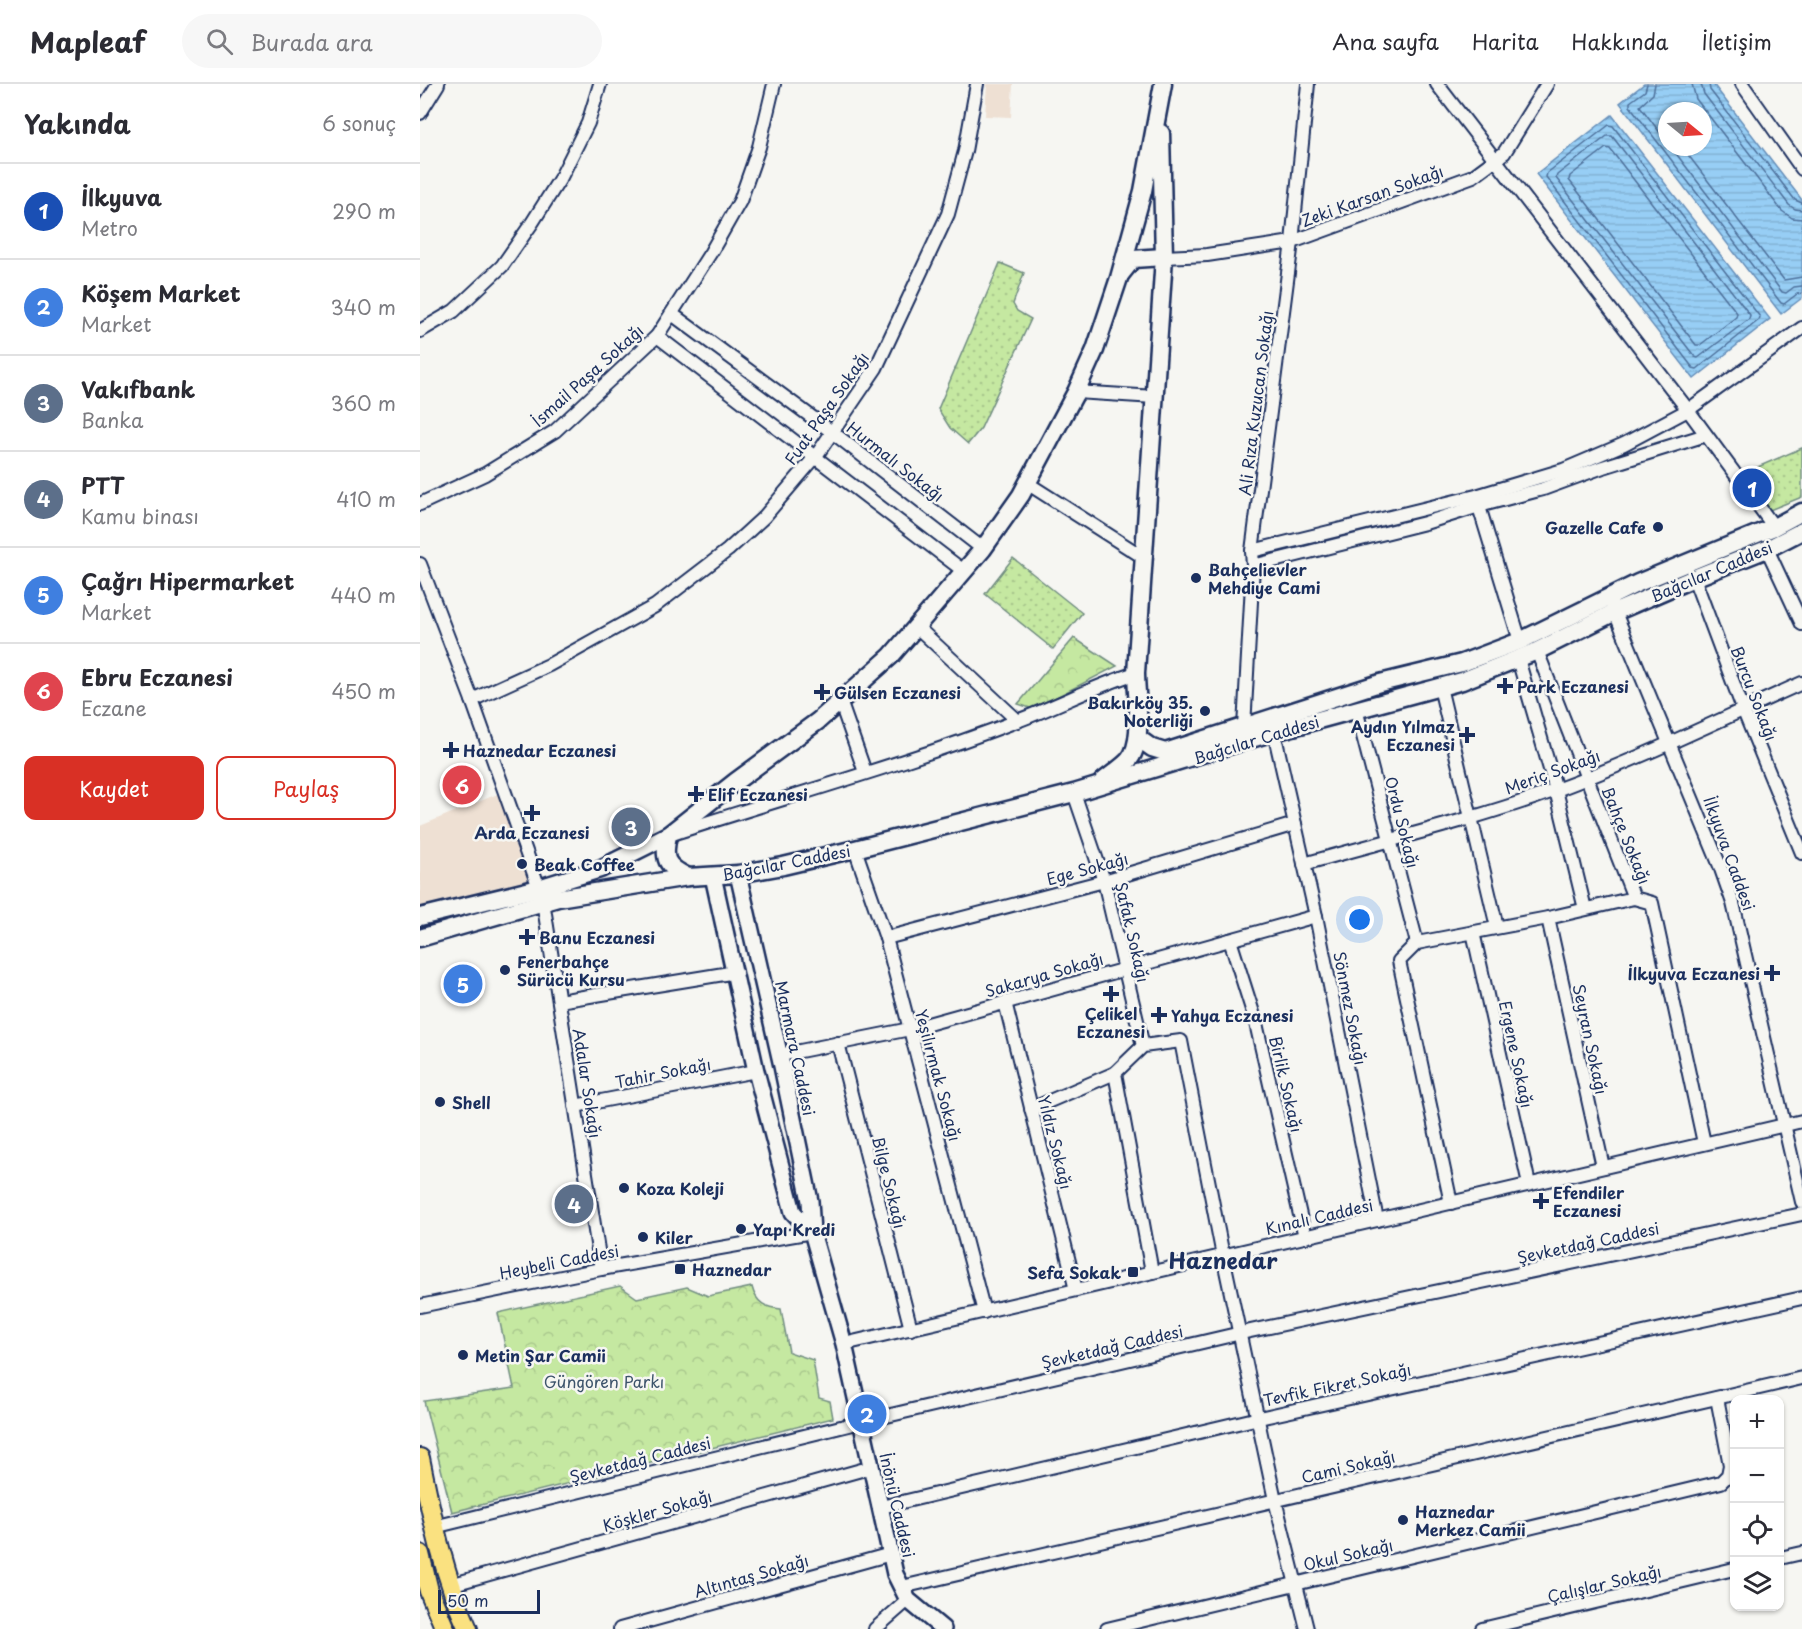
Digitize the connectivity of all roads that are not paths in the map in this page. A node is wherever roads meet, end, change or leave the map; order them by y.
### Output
1 (438, 84) edge
2 (600, 84) edge
3 (774, 84) edge
4 (977, 84) edge
5 (1163, 84) edge
6 (1308, 84) edge
7 (1437, 84) edge
8 (1547, 84) edge
9 (1742, 84) edge
10 (1160, 102) junction
11 (420, 113) edge
12 (1495, 159) junction
13 (1802, 169) edge
14 (1292, 242) junction
15 (1164, 257) junction
16 (1119, 278) junction
17 (672, 314) junction
18 (1802, 328) edge
19 (420, 331) edge
20 (657, 336) junction
21 (1076, 392) junction
22 (1155, 397) junction
23 (1688, 410) junction
24 (832, 432) junction
25 (1707, 435) junction
26 (816, 456) junction
27 (1027, 483) junction
28 (1477, 501) junction
29 (420, 504) edge
30 (1802, 512) edge
31 (1774, 527) junction
32 (1802, 531) edge
33 (983, 549) junction
34 (1767, 549) junction
35 (1252, 551) junction
36 (1143, 557) junction
37 (420, 564) edge
38 (1253, 567) junction
39 (965, 572) junction
40 (1694, 578) junction
41 (1612, 604) junction
42 (1802, 624) edge
43 (917, 627) junction
44 (1520, 641) junction
45 (1537, 651) junction
46 (1518, 659) junction
47 (1136, 673) junction
48 (1802, 683) edge
49 (1440, 687) junction
50 (472, 699) junction
51 (840, 701) junction
52 (1356, 709) junction
53 (1743, 709) junction
54 (1018, 721) junction
55 (1244, 727) junction
56 (1274, 732) junction
57 (1138, 738) junction
58 (1669, 743) junction
59 (865, 772) junction
60 (1587, 778) junction
61 (1097, 787) junction
62 (1556, 790) junction
63 (1074, 793) junction
64 (1471, 816) junction
65 (1295, 824) junction
66 (668, 835) junction
67 (1390, 839) junction
68 (855, 849) junction
69 (1802, 853) edge
70 (1304, 864) junction
71 (738, 874) junction
72 (713, 876) junction
73 (688, 877) junction
74 (1104, 881) junction
75 (541, 895) junction
76 (1634, 898) junction
77 (1585, 909) junction
78 (1316, 916) junction
79 (420, 917) edge
80 (1548, 918) junction
81 (1497, 927) junction
82 (1473, 932) junction
83 (886, 938) junction
84 (424, 939) edge
85 (1230, 940) junction
86 (1417, 944) junction
87 (1125, 969) junction
88 (736, 972) junction
89 (559, 1001) junction
90 (1005, 1002) junction
91 (910, 1029) junction
92 (838, 1043) junction
93 (1143, 1046) junction
94 (780, 1054) junction
95 (756, 1071) junction
96 (1115, 1073) junction
97 (575, 1106) junction
98 (1031, 1109) junction
99 (1802, 1121) edge
100 (1783, 1125) junction
101 (1704, 1143) junction
102 (1603, 1167) junction
103 (1529, 1184) junction
104 (1802, 1202) edge
105 (1451, 1203) junction
106 (1802, 1214) edge
107 (1377, 1220) junction
108 (812, 1232) junction
109 (1305, 1237) junction
110 (1223, 1256) junction
111 (601, 1269) junction
112 (1152, 1272) junction
113 (1076, 1290) junction
114 (1802, 1299) edge
115 (420, 1306) edge
116 (984, 1312) junction
117 (911, 1329) junction
118 (1241, 1333) junction
119 (844, 1344) junction
120 (1802, 1378) edge
121 (1717, 1398) junction
122 (1258, 1418) junction
123 (861, 1422) junction
124 (420, 1458) edge
125 (872, 1467) junction
126 (1275, 1500) junction
127 (880, 1507) junction
128 (434, 1527) junction
129 (1802, 1553) edge
130 (420, 1554) edge
131 (891, 1554) junction
132 (1784, 1557) edge
133 (1730, 1570) edge
134 (1296, 1583) junction
135 (450, 1585) junction
136 (905, 1593) junction
137 (444, 1629) edge
138 (468, 1629) edge
139 (620, 1629) edge
140 (875, 1629) edge
141 (943, 1629) edge
142 (1107, 1629) edge
143 (1307, 1629) edge
144 (1482, 1629) edge

1 - 11 street
2 - 19 street
3 - 17 street, İsmail Paşa Sokağı
4 - 24 street, Fuat Paşa Sokağı
5 - 10 main road
6 - 14 street, Ali Rıza Kuzucan Sokağı
7 - 12 street
8 - 12 street, Zeki Karsan Sokağı
9 - 13 street
10 - 15 main road
10 - 16 main road
12 - 14 street, Zeki Karsan Sokağı
12 - 23 street
14 - 15 street, Zeki Karsan Sokağı
14 - 35 street, Ali Rıza Kuzucan Sokağı
15 - 16 main road
15 - 22 main road
16 - 21 main road
17 - 20 street, İsmail Paşa Sokağı
17 - 24 street, Hurmalı Sokağı
18 - 23 street
20 - 26 street
20 - 29 street, İsmail Paşa Sokağı
21 - 22 street
21 - 27 main road
22 - 36 main road
23 - 25 street
23 - 28 street
24 - 26 street, Fuat Paşa Sokağı
24 - 33 street, Hurmalı Sokağı
25 - 28 street
25 - 31 street
26 - 39 street
26 - 50 street, Fuat Paşa Sokağı
27 - 33 main road
27 - 36 street
28 - 35 street
28 - 38 street
28 - 44 street
30 - 31 main road
31 - 41 main road
32 - 34 main road, Bağcılar Caddesi
33 - 39 main road
34 - 40 main road, Bağcılar Caddesi
34 - 42 street
35 - 38 street, Ali Rıza Kuzucan Sokağı
36 - 47 main road
37 - 50 street, Adalar Sokağı
38 - 55 street, Ali Rıza Kuzucan Sokağı
39 - 43 main road
40 - 41 main road, Bağcılar Caddesi
40 - 53 street, Burcu Sokağı
41 - 44 main road
41 - 45 main road, Bağcılar Caddesi
41 - 58 street, İlkyuva Caddesi
43 - 51 main road
43 - 54 street
44 - 55 main road
45 - 46 main road, Bağcılar Caddesi
45 - 60 street, Bahçe Sokağı
46 - 49 main road, Bağcılar Caddesi
46 - 62 street
47 - 54 street, Bağcılar Caddesi
47 - 57 main road
48 - 53 street, Meriç Sokağı
49 - 52 main road, Bağcılar Caddesi
49 - 64 street
50 - 75 street, Adalar Sokağı
51 - 59 street
51 - 66 main road
52 - 56 main road, Bağcılar Caddesi
52 - 67 street, Ordu Sokağı
53 - 58 street, Meriç Sokağı
53 - 69 street, Burcu Sokağı
54 - 59 street, Bağcılar Caddesi
55 - 57 main road
56 - 61 main road, Bağcılar Caddesi
56 - 65 street, Sönmez Sokağı
57 - 61 main road
58 - 60 street, Meriç Sokağı
58 - 100 street, İlkyuva Caddesi
59 - 66 street, Bağcılar Caddesi
60 - 62 street, Meriç Sokağı
60 - 76 street, Bahçe Sokağı
61 - 63 main road, Bağcılar Caddesi
62 - 64 street, Meriç Sokağı
62 - 77 street
63 - 68 main road, Bağcılar Caddesi
63 - 74 street, Şafak Sokağı
64 - 67 street, Meriç Sokağı
64 - 81 street
65 - 70 street, Sönmez Sokağı
65 - 74 street, Ege Sokağı
66 - 73 main road
66 - 75 main road, Bağcılar Caddesi
67 - 70 street, Meriç Sokağı
67 - 86 street, Ordu Sokağı
68 - 71 main road, Bağcılar Caddesi
68 - 83 street, Yeşilırmak Sokağı
70 - 78 street, Sönmez Sokağı
71 - 72 main road, Bağcılar Caddesi
71 - 94 street, Marmara Caddesi
72 - 73 main road, Bağcılar Caddesi
72 - 88 street
73 - 75 main road, Bağcılar Caddesi
74 - 83 street, Ege Sokağı
74 - 87 street, Şafak Sokağı
75 - 79 main road, Bağcılar Caddesi
75 - 84 main road, Bağcılar Caddesi
75 - 89 street, Adalar Sokağı
76 - 77 street
76 - 101 street
77 - 80 street
78 - 85 street, Sakarya Sokağı
78 - 107 street, Sönmez Sokağı
80 - 81 street
80 - 102 street, Seyran Sokağı
81 - 82 street
82 - 86 street
82 - 103 street, Ergene Sokağı
83 - 91 street, Yeşilırmak Sokağı
85 - 87 street, Sakarya Sokağı
85 - 109 street, Birlik Sokağı
86 - 105 street
87 - 90 street, Sakarya Sokağı
87 - 93 street, Şafak Sokağı
88 - 89 street
88 - 95 street
89 - 97 street, Adalar Sokağı
90 - 91 street, Sakarya Sokağı
90 - 98 street, Yıldız Sokağı
91 - 92 street, Sakarya Sokağı
91 - 116 street, Yeşilırmak Sokağı
92 - 94 street, Sakarya Sokağı
92 - 117 street, Bilge Sokağı
93 - 96 street
93 - 110 street
94 - 108 street, Marmara Caddesi
95 - 97 street, Tahir Sokağı
95 - 108 street
96 - 98 street
96 - 112 street
97 - 111 street, Adalar Sokağı
98 - 113 street, Yıldız Sokağı
99 - 100 street, Kınalı Caddesi
100 - 101 street, Kınalı Caddesi
100 - 104 street, İlkyuva Caddesi
101 - 102 street, Kınalı Caddesi
102 - 103 street, Kınalı Caddesi
103 - 105 street, Kınalı Caddesi
105 - 107 street, Kınalı Caddesi
106 - 118 street, Şevketdağ Caddesi
107 - 109 street, Kınalı Caddesi
108 - 111 street, Heybeli Caddesi
108 - 119 street, İnönü Caddesi
109 - 110 street, Kınalı Caddesi
110 - 112 street, Kınalı Caddesi
110 - 118 street
111 - 115 street, Heybeli Caddesi
112 - 113 street, Kınalı Caddesi
113 - 116 street, Kınalı Caddesi
114 - 122 street, Tevfik Fikret Sokağı
116 - 117 street, Kınalı Caddesi
117 - 119 street, Kınalı Caddesi
118 - 122 street
118 - 123 street, Şevketdağ Caddesi
119 - 123 street, İnönü Caddesi
120 - 121 street, Cami Sokağı
121 - 126 street, Cami Sokağı
121 - 134 street, Okul Sokağı
122 - 126 street
122 - 127 street, Tevfik Fikret Sokağı
123 - 125 street, İnönü Caddesi
123 - 128 street, Şevketdağ Caddesi
124 - 128 main road
125 - 127 street, İnönü Caddesi
125 - 135 street, Köşkler Sokağı
126 - 134 street
126 - 136 street, Cami Sokağı
127 - 131 street, İnönü Caddesi
128 - 135 main road
129 - 132 street
130 - 137 main road
131 - 136 street, İnönü Caddesi
131 - 139 street, Altıntaş Sokağı
133 - 144 street, Çalışlar Sokağı
134 - 142 street, Okul Sokağı
134 - 143 street
135 - 138 main road
136 - 140 street
136 - 141 street, İnönü Caddesi

